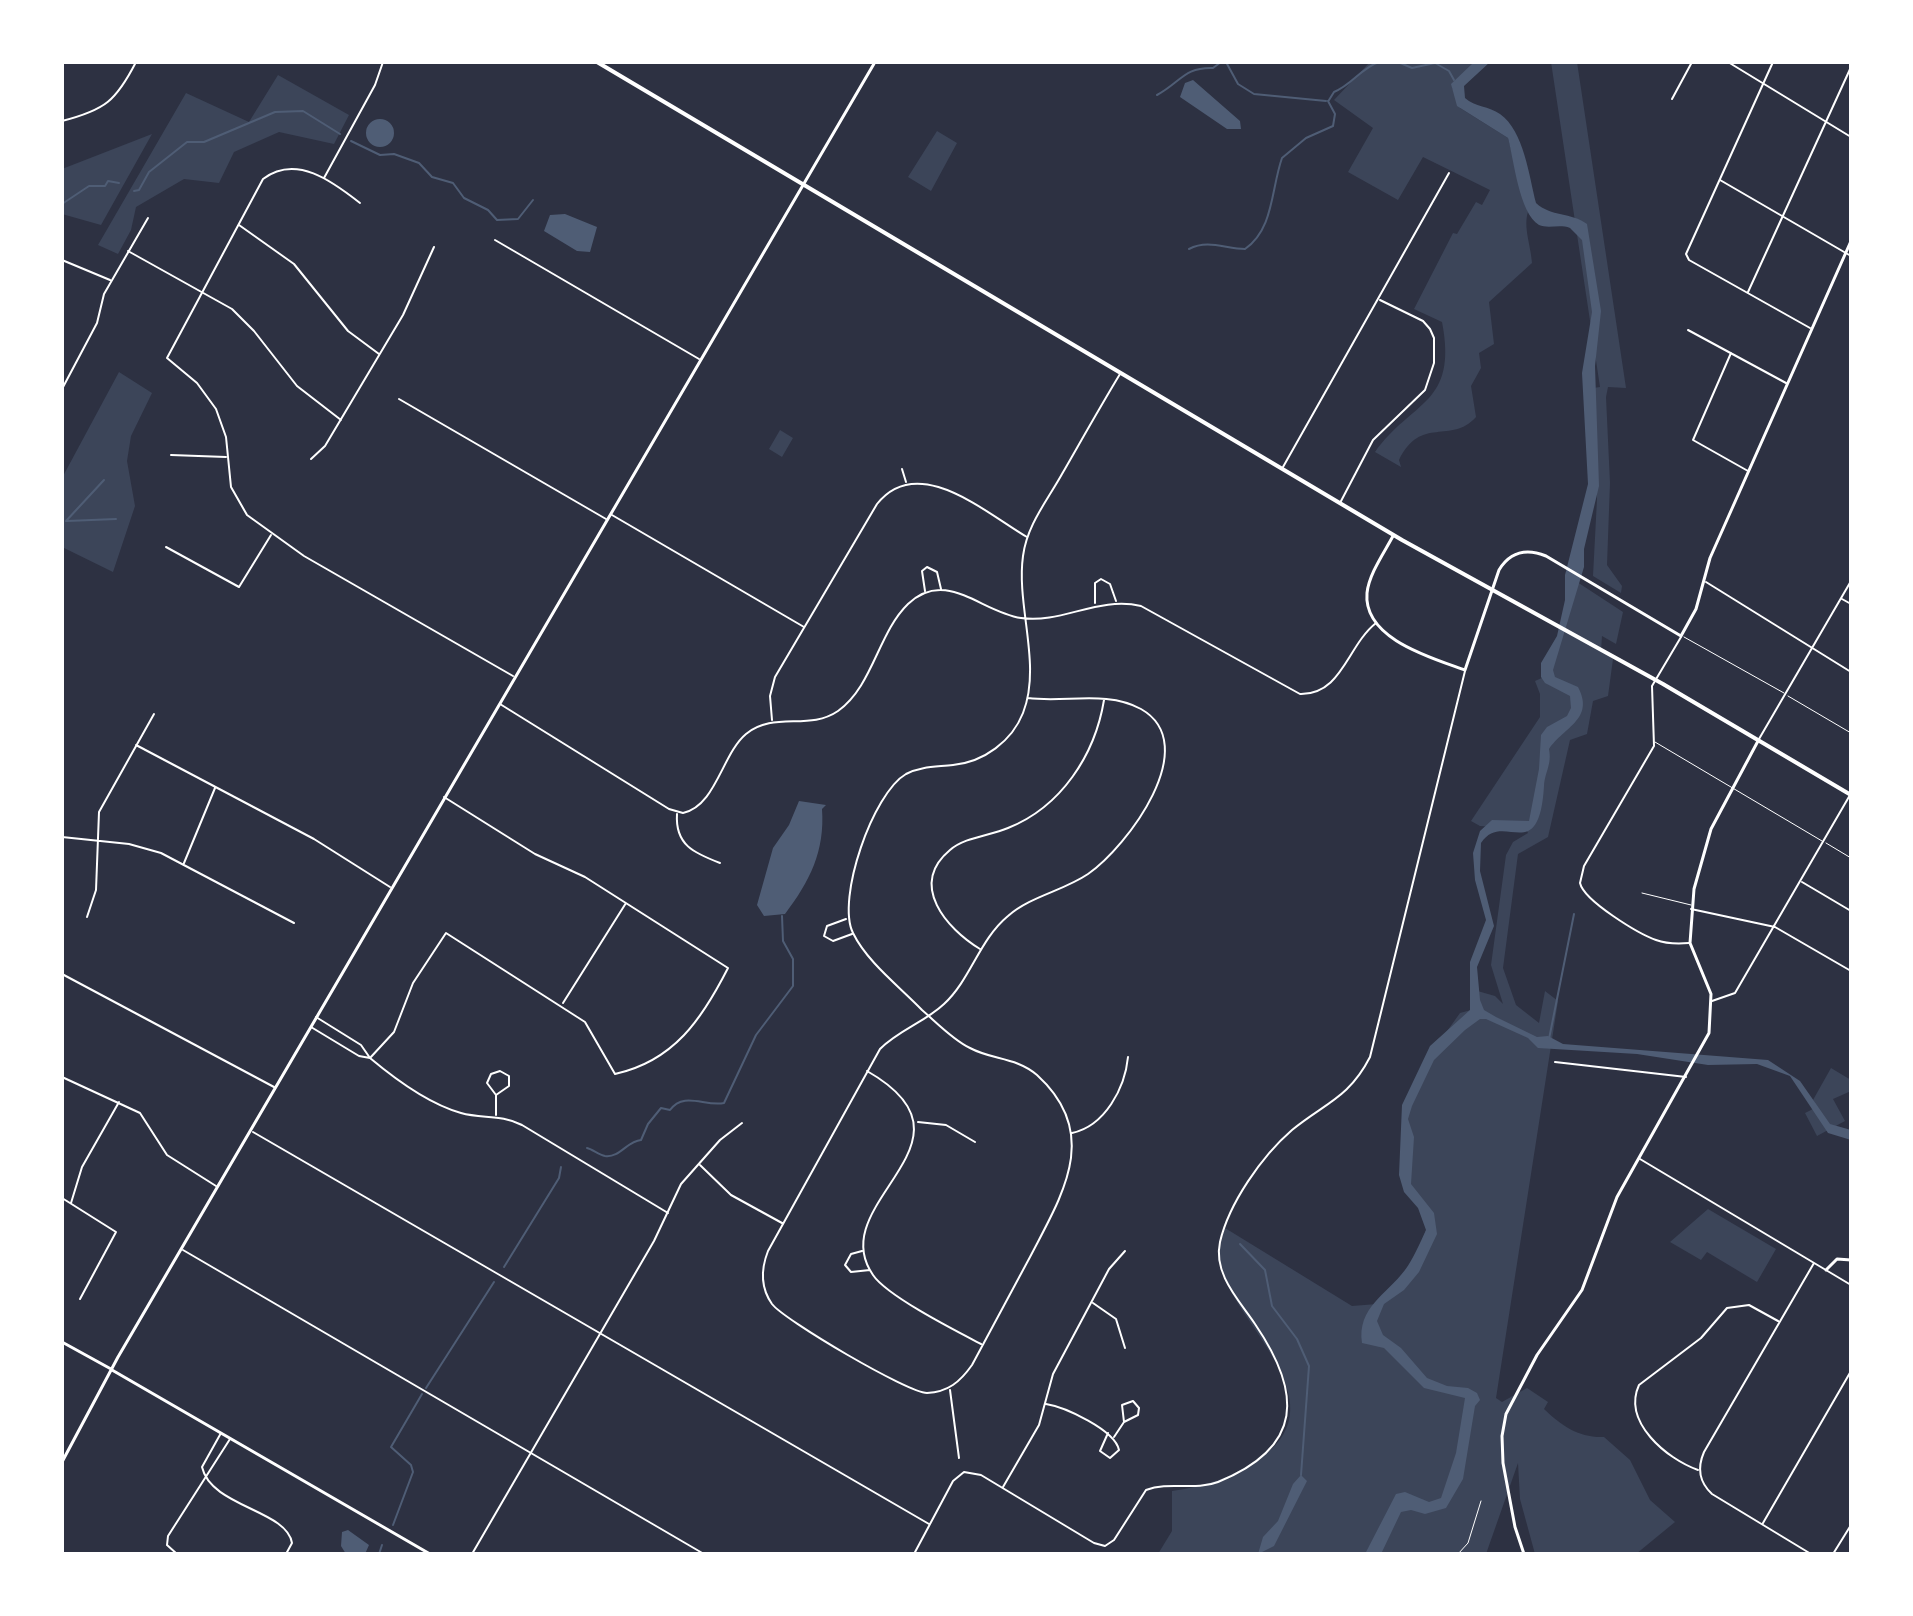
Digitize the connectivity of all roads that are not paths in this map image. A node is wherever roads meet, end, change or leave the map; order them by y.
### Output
1 (136, 62) edge
2 (383, 62) edge
3 (597, 62) edge
4 (875, 62) edge
5 (1692, 62) edge
6 (1728, 62) edge
7 (1773, 62) edge
8 (1851, 67) edge
9 (1763, 83) junction
10 (1672, 99) dead end
11 (62, 121) edge
12 (1825, 122) junction
13 (1851, 137) edge
14 (1449, 173) dead end
15 (323, 179) junction
16 (1719, 179) junction
17 (804, 185) junction
18 (360, 203) dead end
19 (1782, 216) junction
20 (148, 218) dead end
21 (238, 224) junction
22 (495, 240) dead end
23 (1851, 241) edge
24 (434, 247) dead end
25 (128, 251) junction
26 (1846, 252) junction
27 (1851, 256) edge
28 (62, 260) edge
29 (112, 280) junction
30 (203, 290) junction
31 (1747, 293) junction
32 (1379, 300) junction
33 (1811, 328) junction
34 (1688, 330) dead end
35 (1731, 353) junction
36 (379, 354) junction
37 (700, 359) junction
38 (1120, 373) junction
39 (1787, 383) junction
40 (62, 389) edge
41 (399, 399) dead end
42 (341, 420) junction
43 (171, 455) dead end
44 (227, 457) junction
45 (311, 459) dead end
46 (1282, 468) junction
47 (902, 469) dead end
48 (1748, 471) junction
49 (906, 483) junction
50 (1340, 503) junction
51 (610, 514) junction
52 (607, 519) junction
53 (272, 534) junction
54 (1393, 535) junction
55 (1027, 537) junction
56 (166, 547) dead end
57 (1703, 581) junction
58 (1851, 581) edge
59 (941, 589) junction
60 (926, 592) junction
61 (1841, 598) junction
62 (1116, 602) junction
63 (1851, 604) edge
64 (1095, 605) junction
65 (1024, 619) junction
66 (1377, 622) junction
67 (805, 627) junction
68 (1681, 636) junction
69 (1812, 648) junction
70 (1465, 670) junction
71 (1851, 672) edge
72 (514, 677) junction
73 (1786, 694) junction
74 (1028, 698) junction
75 (1104, 699) junction
76 (499, 703) junction
77 (154, 714) dead end
78 (772, 721) junction
79 (1851, 733) edge
80 (1758, 740) junction
81 (1655, 742) junction
82 (136, 745) junction
83 (216, 787) junction
84 (1732, 787) junction
85 (1851, 795) edge
86 (444, 797) junction
87 (677, 813) junction
88 (62, 837) edge
89 (1823, 842) junction
90 (98, 843) junction
91 (1851, 858) edge
92 (720, 863) dead end
93 (184, 864) junction
94 (1801, 882) junction
95 (391, 888) junction
96 (1642, 893) dead end
97 (626, 902) junction
98 (1691, 907) junction
99 (1851, 911) edge
100 (87, 917) dead end
101 (848, 919) junction
102 (294, 923) dead end
103 (1775, 927) junction
104 (853, 934) junction
105 (1690, 943) junction
106 (981, 949) junction
107 (1851, 971) edge
108 (62, 974) edge
109 (1712, 1001) junction
110 (562, 1005) junction
111 (928, 1016) junction
112 (315, 1017) junction
113 (310, 1026) junction
114 (1128, 1057) dead end
115 (370, 1058) junction
116 (1555, 1062) dead end
117 (867, 1071) junction
118 (62, 1077) edge
119 (1686, 1077) junction
120 (275, 1087) junction
121 (496, 1095) junction
122 (120, 1101) junction
123 (496, 1116) junction
124 (915, 1122) junction
125 (742, 1123) dead end
126 (250, 1130) junction
127 (1071, 1133) junction
128 (975, 1142) dead end
129 (1639, 1159) junction
130 (698, 1163) junction
131 (217, 1187) junction
132 (62, 1198) edge
133 (71, 1203) junction
134 (668, 1213) junction
135 (783, 1224) junction
136 (181, 1249) junction
137 (863, 1251) junction
138 (1125, 1251) dead end
139 (1851, 1260) edge
140 (1814, 1263) junction
141 (870, 1270) junction
142 (1826, 1270) junction
143 (1851, 1285) edge
144 (80, 1299) dead end
145 (1092, 1302) junction
146 (1780, 1322) junction
147 (600, 1335) junction
148 (62, 1342) edge
149 (982, 1345) junction
150 (1125, 1348) dead end
151 (111, 1369) junction
152 (1851, 1371) edge
153 (949, 1388) junction
154 (1044, 1403) junction
155 (1124, 1422) junction
156 (221, 1432) junction
157 (1108, 1433) junction
158 (1114, 1437) junction
159 (231, 1438) junction
160 (530, 1454) junction
161 (959, 1458) dead end
162 (62, 1462) edge
163 (1699, 1470) junction
164 (204, 1476) junction
165 (1003, 1488) junction
166 (1481, 1501) dead end
167 (1763, 1524) junction
168 (930, 1525) junction
169 (1851, 1525) edge
170 (177, 1554) edge
171 (286, 1554) edge
172 (430, 1554) edge
173 (472, 1554) edge
174 (704, 1554) edge
175 (914, 1554) edge
176 (1458, 1554) edge
177 (1524, 1554) edge
178 (1811, 1554) edge
179 (1833, 1554) edge

1 - 11 street
2 - 15 street
3 - 17 main road
4 - 17 street
5 - 10 street
6 - 9 street
7 - 9 street
8 - 12 street
9 - 12 street
9 - 16 street
12 - 13 street
12 - 19 street
14 - 32 street
15 - 18 street
15 - 21 street
16 - 19 street
16 - 31 street
17 - 37 street
17 - 38 main road
19 - 26 street
19 - 31 street
20 - 25 street
21 - 30 street
21 - 36 street
22 - 37 street
23 - 26 street
24 - 36 street
25 - 29 street
25 - 30 street
26 - 27 street
26 - 33 street
28 - 29 street
29 - 40 street
30 - 42 street
30 - 44 street
31 - 33 street
32 - 46 street
32 - 50 street
33 - 39 street
34 - 35 street
35 - 39 street
35 - 48 street
36 - 42 street
37 - 51 street
38 - 46 main road
38 - 55 street
39 - 48 street
41 - 52 street
42 - 45 street
43 - 44 street
44 - 53 street
46 - 50 main road
47 - 49 street
48 - 57 street
49 - 55 street
49 - 67 street
50 - 54 main road
51 - 52 street
51 - 67 street
52 - 72 street
53 - 56 street
53 - 72 street
54 - 66 street
54 - 80 main road
55 - 65 street
57 - 68 street
57 - 69 street
58 - 61 street
59 - 60 street
59 - 60 street
59 - 65 street
60 - 78 street
61 - 63 street
61 - 69 street
62 - 64 street
62 - 64 street
62 - 66 street
64 - 65 street
65 - 74 street
66 - 70 street
67 - 78 street
68 - 70 street
68 - 73 lane
68 - 81 street
69 - 71 street
69 - 73 street
70 - 165 street
72 - 76 street
73 - 79 lane
73 - 80 street
74 - 75 street
74 - 101 street
75 - 106 street
75 - 106 street
76 - 86 street
76 - 87 street
77 - 82 street
78 - 87 street
80 - 84 street
80 - 85 main road
81 - 84 lane
81 - 105 street
82 - 83 street
82 - 90 street
83 - 93 street
83 - 95 street
84 - 89 lane
84 - 98 street
85 - 89 street
86 - 95 street
86 - 97 street
87 - 92 street
88 - 90 street
89 - 91 lane
89 - 94 street
90 - 93 street
90 - 100 street
93 - 102 street
94 - 99 street
94 - 103 street
95 - 112 street
96 - 98 lane
97 - 110 street
97 - 110 street
98 - 103 street
98 - 105 street
101 - 104 street
101 - 104 street
103 - 107 street
103 - 109 street
104 - 111 street
105 - 109 street
106 - 111 street
108 - 120 street
109 - 119 street
110 - 115 street
111 - 117 street
111 - 127 street
112 - 113 street
112 - 115 street
113 - 115 street
113 - 120 street
114 - 127 street
115 - 123 street
116 - 119 street
117 - 124 street
117 - 135 street
118 - 122 street
119 - 129 street
120 - 126 street
121 - 121 street
121 - 123 street
122 - 131 street
122 - 133 street
123 - 134 street
124 - 128 street
124 - 137 street
125 - 130 street
126 - 131 street
126 - 147 street
127 - 149 street
129 - 140 street
129 - 177 street
130 - 134 street
130 - 135 street
131 - 136 street
132 - 133 street
133 - 144 street
134 - 147 street
135 - 153 street
136 - 151 street
136 - 160 street
137 - 141 street
137 - 141 street
138 - 145 street
139 - 142 street
140 - 142 street
140 - 146 street
141 - 149 street
142 - 143 street
145 - 150 street
145 - 154 street
146 - 163 street
146 - 163 street
147 - 160 street
147 - 168 street
148 - 151 street
149 - 153 street
151 - 156 street
151 - 162 street
152 - 167 street
153 - 161 street
154 - 157 street
154 - 165 street
155 - 155 street
155 - 158 street
156 - 159 street
156 - 164 street
157 - 158 street
157 - 158 street
159 - 164 street
159 - 172 street
160 - 173 street
160 - 174 street
163 - 167 street
164 - 170 street
164 - 171 street
165 - 168 street
166 - 176 lane
167 - 178 street
168 - 175 street
169 - 179 street

